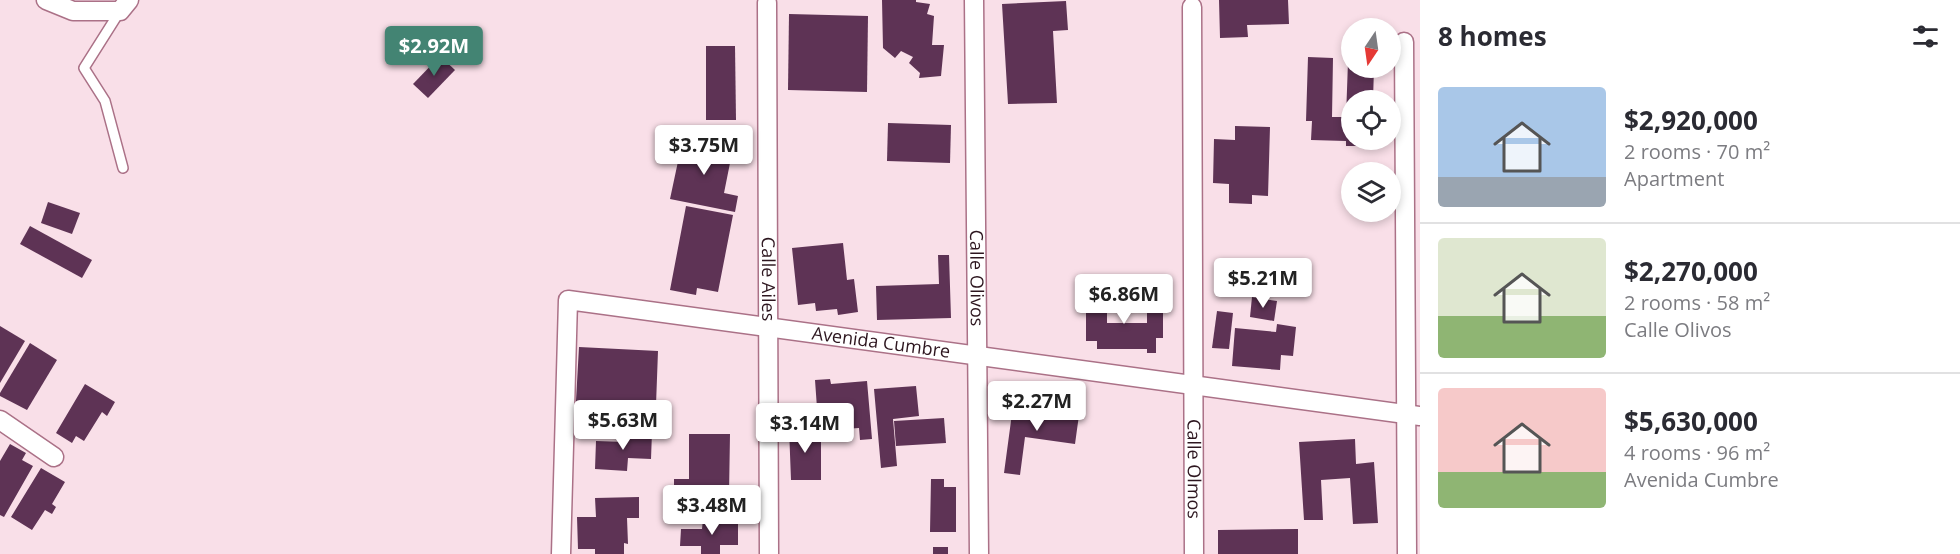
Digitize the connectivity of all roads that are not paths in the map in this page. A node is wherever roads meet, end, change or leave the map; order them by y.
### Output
1 (46, 0) edge
2 (974, 0) edge
3 (767, 3) dead end
4 (124, 6) edge
5 (1192, 7) dead end
6 (1404, 42) dead end
7 (123, 168) dead end
8 (768, 327) junction
9 (977, 355) junction
10 (1194, 384) junction
11 (1413, 414) edge
12 (0, 420) edge
13 (54, 457) dead end
14 (561, 554) edge
15 (769, 554) edge
16 (979, 554) edge
17 (1194, 554) edge
18 (1407, 554) edge

1 - 4 street
2 - 9 street, Calle Olivos
3 - 8 street, Calle Ailes
4 - 7 lane
5 - 10 street
6 - 11 street
8 - 9 street, Avenida Cumbre
8 - 14 street, Avenida Cumbre
8 - 15 street, Calle Ailes
9 - 10 street, Avenida Cumbre
9 - 16 street, Calle Olivos
10 - 11 street, Avenida Cumbre
10 - 17 street, Calle Olmos
11 - 18 street
12 - 13 street

